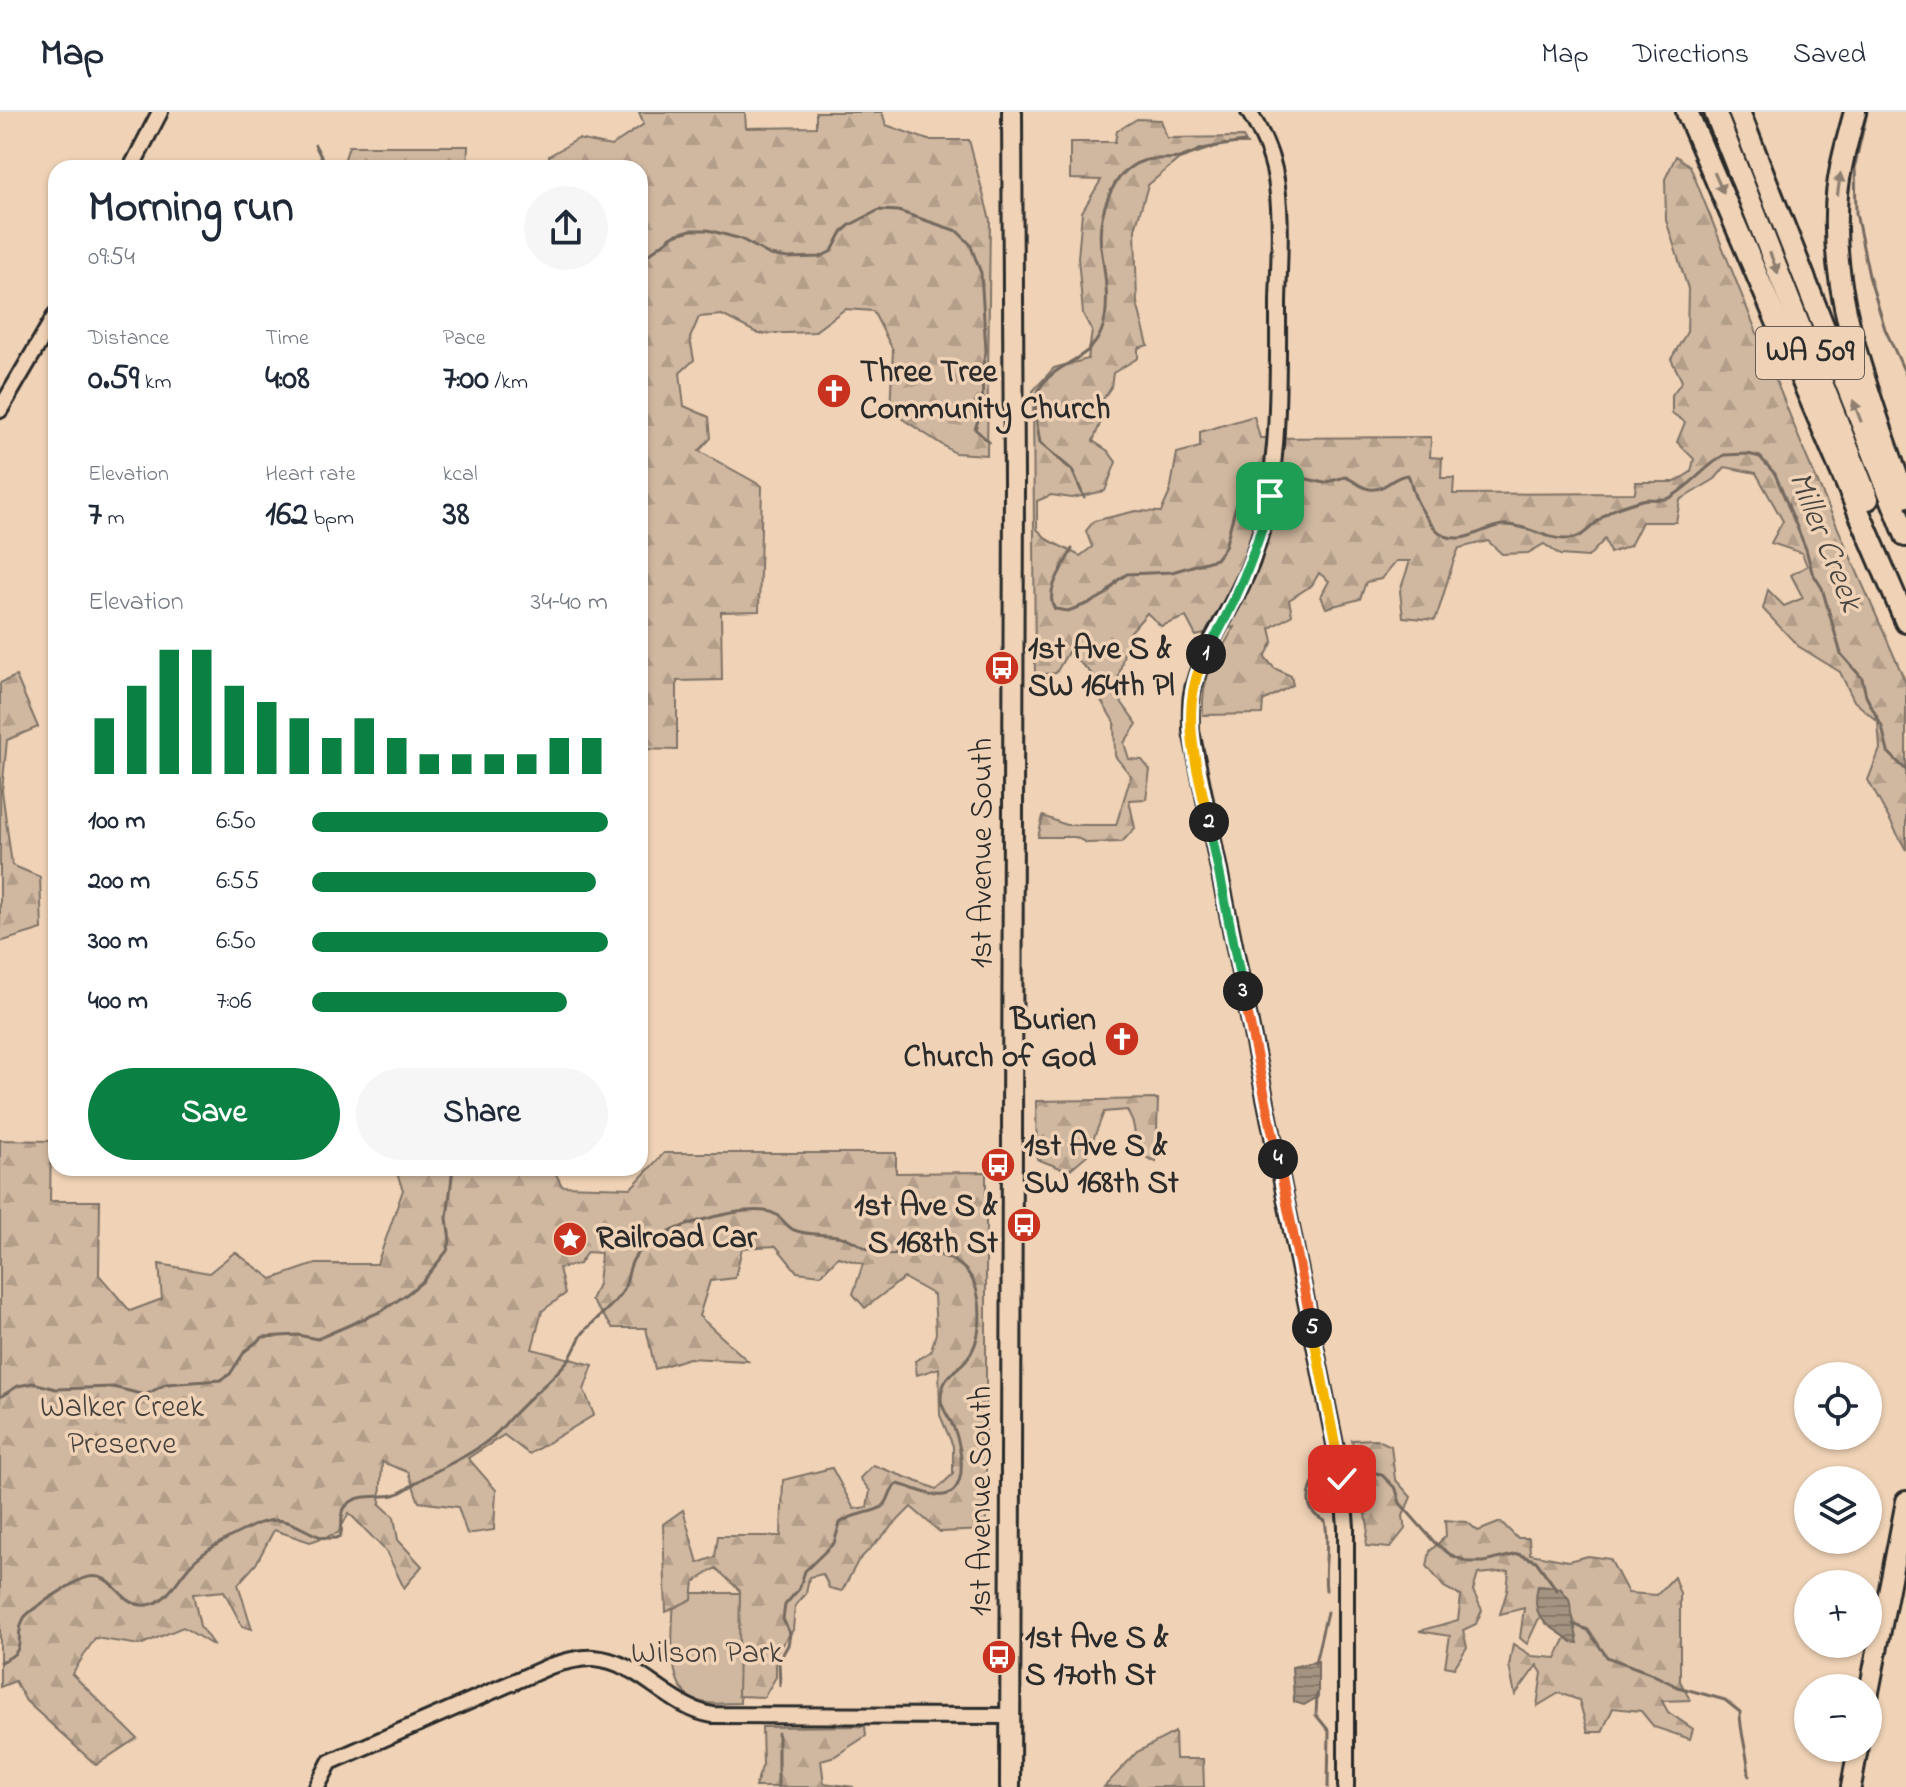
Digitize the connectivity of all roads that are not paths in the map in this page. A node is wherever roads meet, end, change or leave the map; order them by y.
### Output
1 (160, 112) edge
2 (1012, 112) edge
3 (1249, 112) edge
4 (1687, 112) edge
5 (1715, 112) edge
6 (1739, 112) edge
7 (1855, 112) edge
8 (135, 160) edge
9 (48, 328) edge
10 (0, 410) edge
11 (1906, 504) edge
12 (1906, 536) edge
13 (1906, 594) edge
14 (1906, 622) edge
15 (1906, 1501) edge
16 (1872, 1674) edge
17 (1011, 1716) junction
18 (1855, 1762) edge
19 (317, 1787) edge
20 (1010, 1787) edge
21 (1346, 1787) edge
22 (1851, 1787) edge

1 - 8 street
2 - 17 main road, 1st Avenue South
3 - 21 street
4 -> 14 highway
5 -> 13 highway, WA 509
12 -> 6 highway, WA 509
11 -> 7 highway
9 - 10 street
15 - 16 main road
17 - 19 street
17 - 20 main road, 1st Avenue South
18 - 22 main road

